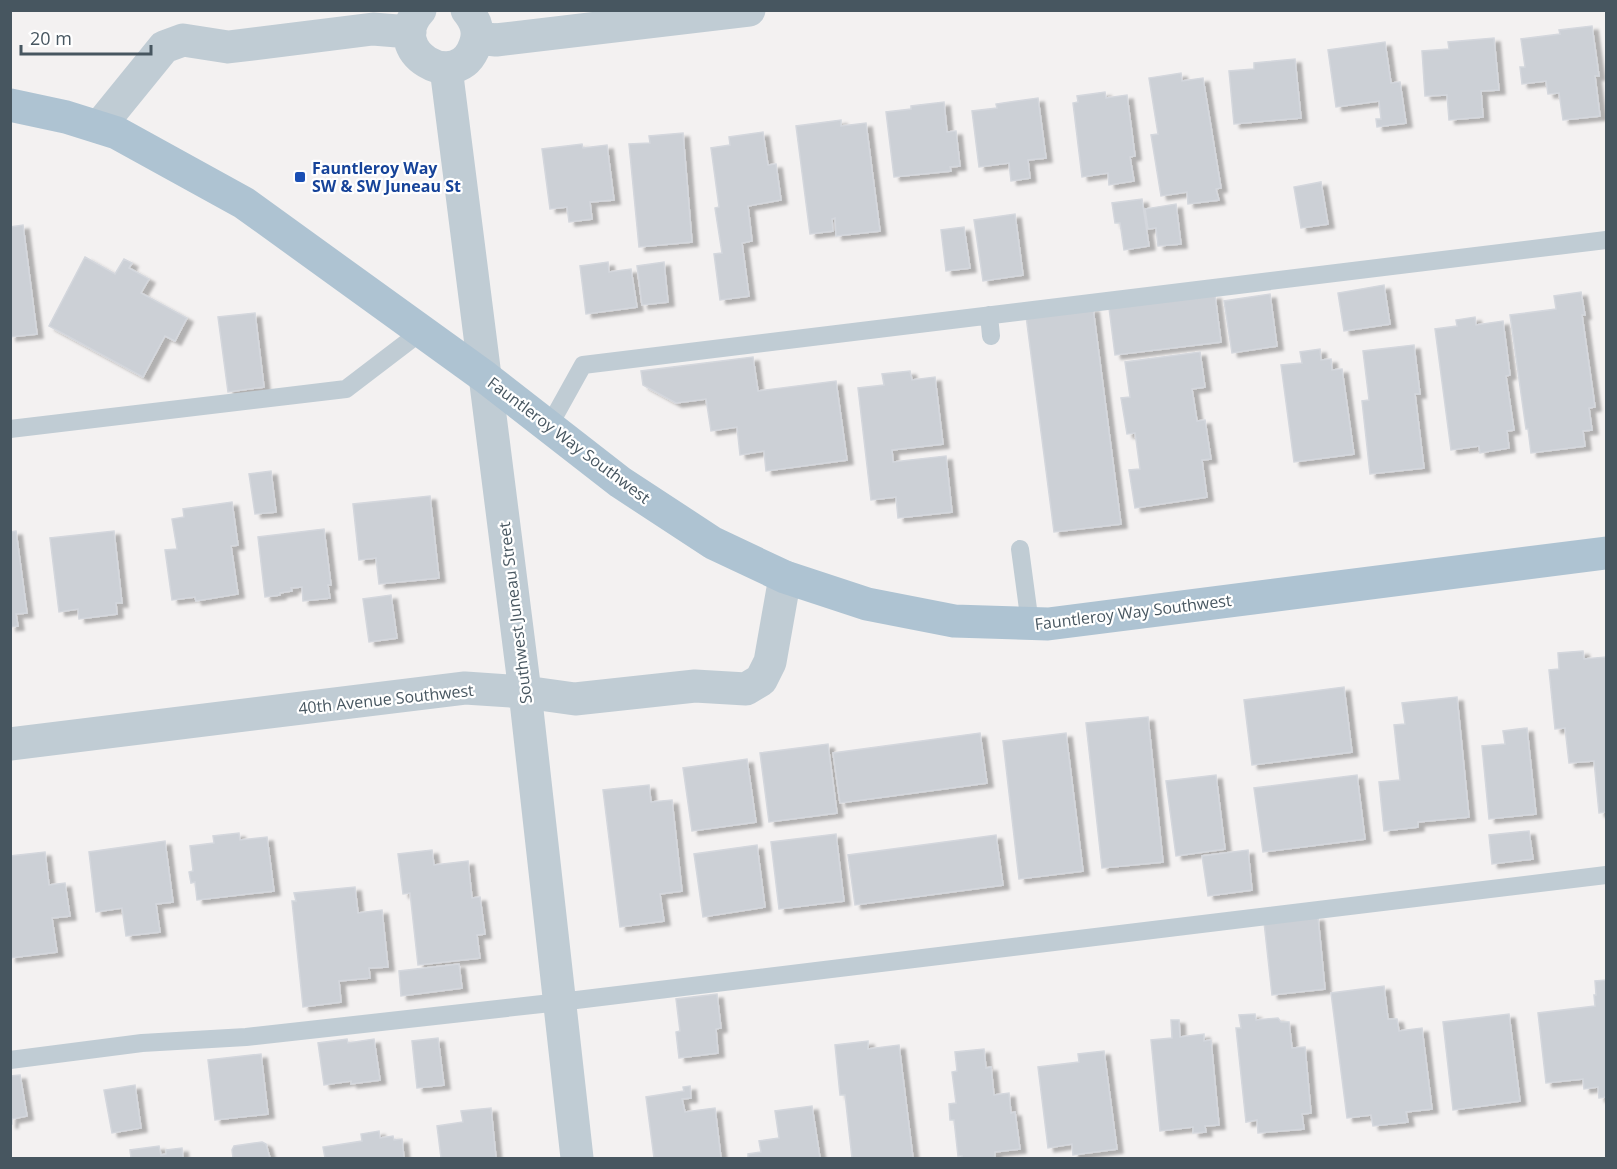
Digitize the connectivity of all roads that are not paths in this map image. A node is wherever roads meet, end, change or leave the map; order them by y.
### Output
1 (749, 10) edge
2 (415, 21) edge
3 (472, 24) edge
4 (446, 68) junction
5 (10, 105) edge
6 (99, 127) junction
7 (1606, 240) edge
8 (989, 315) junction
9 (422, 331) junction
10 (991, 336) dead end
11 (485, 377) junction
12 (548, 428) junction
13 (10, 429) edge
14 (1020, 549) dead end
15 (1606, 553) edge
16 (785, 577) junction
17 (1030, 624) junction
18 (525, 692) junction
19 (10, 744) edge
20 (1606, 876) edge
21 (560, 1002) junction
22 (10, 1060) edge
23 (577, 1158) edge

1 - 3 street
2 - 4 street
2 - 6 street
3 - 4 street
4 - 11 street, Southwest Juneau Street
5 - 6 main road, Fauntleroy Way Southwest
6 - 9 main road, Fauntleroy Way Southwest
7 - 8 lane
8 - 10 lane
8 - 12 lane
9 - 11 main road, Fauntleroy Way Southwest
9 - 13 lane
11 - 12 main road, Fauntleroy Way Southwest
11 - 18 street, Southwest Juneau Street
12 - 16 main road, Fauntleroy Way Southwest
14 - 17 lane
15 - 17 main road, Fauntleroy Way Southwest
16 - 17 main road, Fauntleroy Way Southwest
16 - 18 street, 40th Avenue Southwest
18 - 19 street, 40th Avenue Southwest
18 - 21 street, Southwest Juneau Street
20 - 21 lane
21 - 22 lane
21 - 23 street, Southwest Juneau Street

